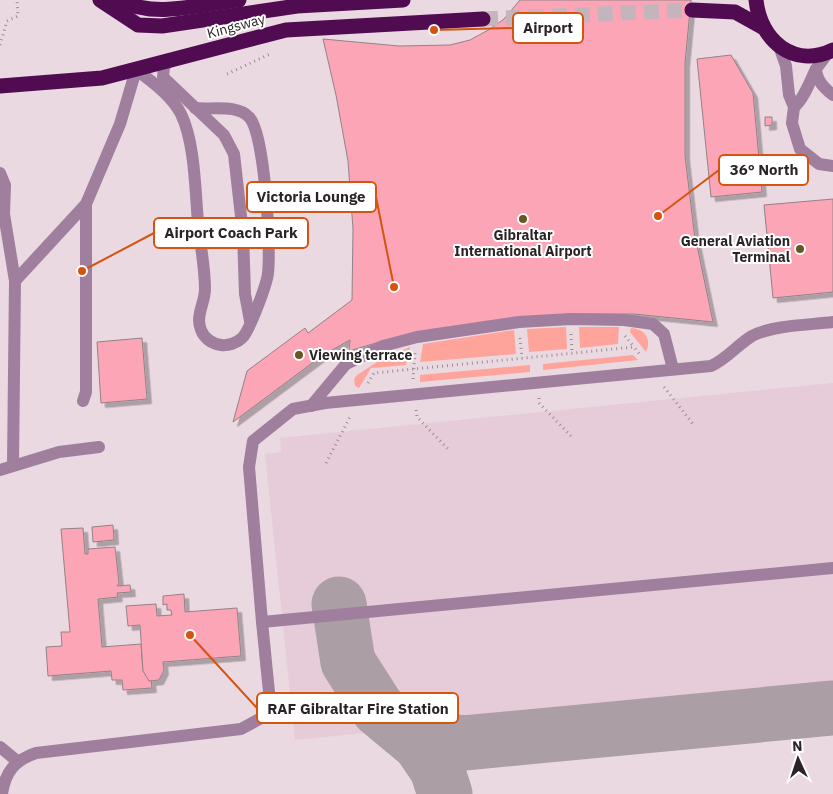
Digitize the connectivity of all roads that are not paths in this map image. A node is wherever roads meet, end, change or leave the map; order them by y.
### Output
1 (100, 0) edge
2 (119, 0) edge
3 (239, 0) edge
4 (403, 0) edge
5 (756, 0) edge
6 (692, 10) tunnel mouth
7 (482, 19) tunnel mouth
8 (762, 27) junction
9 (779, 46) junction
10 (830, 52) edge
11 (168, 61) junction
12 (816, 68) junction
13 (136, 70) junction
14 (0, 86) edge
15 (833, 95) edge
16 (794, 107) junction
17 (195, 108) junction
18 (833, 166) edge
19 (0, 173) edge
20 (86, 204) junction
21 (15, 281) junction
22 (250, 321) junction
23 (833, 322) edge
24 (673, 369) junction
25 (83, 402) dead end
26 (312, 406) junction
27 (99, 448) dead end
28 (13, 464) junction
29 (0, 470) edge
30 (833, 568) edge
31 (262, 622) junction
32 (0, 747) edge
33 (17, 762) junction
34 (2, 794) edge

1 - 4 highway, Kingsway
2 - 3 highway
5 - 8 highway
6 - 8 highway
7 - 11 highway, Kingsway
8 - 9 highway
9 - 10 highway
9 - 16 lane
10 - 12 lane
11 - 13 highway, Kingsway
11 - 17 lane
12 - 15 lane
12 - 16 lane
13 - 14 highway, Kingsway
13 - 20 lane
13 - 22 lane
16 - 18 lane
17 - 22 lane
17 - 22 lane
19 - 21 lane
20 - 21 lane
20 - 25 lane
21 - 28 lane
23 - 24 lane
24 - 26 lane
24 - 26 lane
26 - 31 lane
27 - 28 lane
28 - 29 lane
30 - 31 lane
31 - 33 lane
32 - 33 lane
33 - 34 lane

